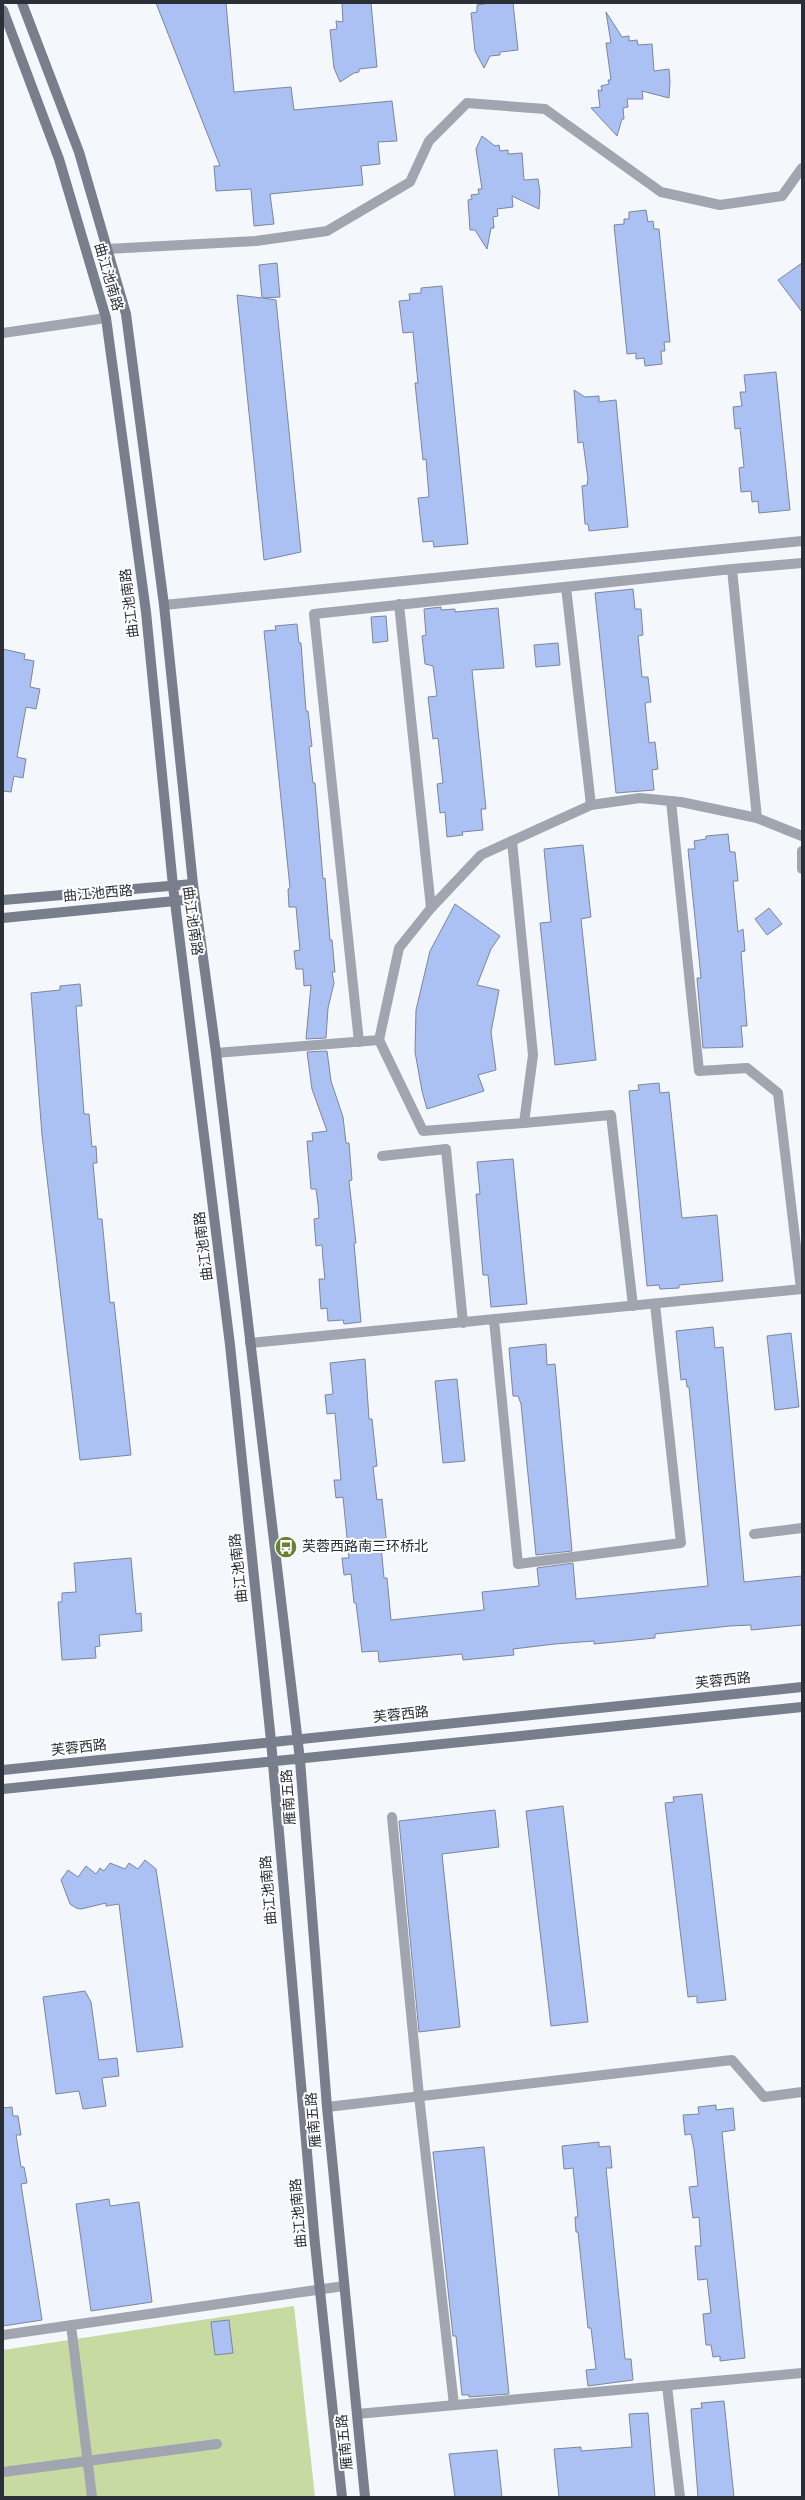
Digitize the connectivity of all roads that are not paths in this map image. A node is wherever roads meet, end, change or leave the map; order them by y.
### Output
1 (22, 3) edge
2 (3, 10) edge
3 (802, 168) edge
4 (107, 249) junction
5 (106, 318) junction
6 (3, 333) edge
7 (802, 541) edge
8 (802, 563) edge
9 (732, 569) junction
10 (566, 587) junction
11 (399, 604) junction
12 (164, 605) junction
13 (671, 801) junction
14 (591, 805) junction
15 (757, 818) junction
16 (802, 836) edge
17 (512, 841) junction
18 (802, 851) edge
19 (802, 869) edge
20 (193, 884) junction
21 (173, 886) junction
22 (195, 899) junction
23 (3, 900) edge
24 (175, 901) junction
25 (431, 908) junction
26 (3, 918) edge
27 (379, 1040) junction
28 (359, 1042) junction
29 (216, 1053) junction
30 (524, 1123) junction
31 (382, 1156) dead end
32 (802, 1289) edge
33 (654, 1304) junction
34 (633, 1306) junction
35 (494, 1320) junction
36 (463, 1323) junction
37 (250, 1343) junction
38 (802, 1528) edge
39 (754, 1534) dead end
40 (802, 1687) edge
41 (802, 1707) edge
42 (297, 1740) junction
43 (271, 1742) junction
44 (300, 1760) junction
45 (272, 1763) junction
46 (3, 1770) edge
47 (3, 1789) edge
48 (392, 1817) dead end
49 (802, 2092) edge
50 (419, 2096) junction
51 (327, 2107) junction
52 (344, 2286) junction
53 (320, 2290) junction
54 (71, 2325) junction
55 (3, 2335) edge
56 (802, 2373) edge
57 (668, 2386) junction
58 (454, 2405) junction
59 (357, 2414) junction
60 (216, 2444) dead end
61 (86, 2462) junction
62 (3, 2472) edge
63 (92, 2497) edge
64 (342, 2497) edge
65 (365, 2497) edge
66 (680, 2497) edge

1 - 4 main road, 曲江池南路
2 - 5 main road, 曲江池南路
3 - 4 street
4 - 12 main road, 曲江池南路
5 - 6 street
5 - 21 main road, 曲江池南路
7 - 12 street
8 - 9 street
9 - 10 street
9 - 15 street
10 - 11 street
10 - 14 street
11 - 25 street
11 - 28 street
12 - 20 main road, 曲江池南路
13 - 14 street
13 - 15 street
13 - 32 street
14 - 17 street
15 - 16 street
17 - 25 street
17 - 30 street
18 - 19 street
20 - 21 main road, 曲江池西路
20 - 22 main road, 曲江池南路
21 - 23 main road, 曲江池西路
21 - 24 main road, 曲江池南路
22 - 24 main road, 曲江池西路
22 - 29 main road, 曲江池南路
24 - 26 main road, 曲江池西路
24 - 43 main road, 曲江池南路
25 - 27 street
27 - 28 street
27 - 30 street
28 - 29 street
29 - 37 main road, 曲江池南路
30 - 34 street
31 - 36 street
32 - 33 street
33 - 34 street
33 - 35 street
34 - 35 street
35 - 36 street
36 - 37 street
37 - 42 main road, 曲江池南路
38 - 39 street
40 - 42 main road, 芙蓉西路
41 - 44 main road
42 - 43 main road, 芙蓉西路
42 - 44 main road, 雁南五路
43 - 45 main road, 曲江池南路
43 - 46 main road, 芙蓉西路
44 - 45 main road
44 - 51 main road, 雁南五路
45 - 47 main road
45 - 53 main road, 曲江池南路
48 - 50 street
49 - 50 street
50 - 51 street
50 - 58 street
51 - 52 main road, 雁南五路
52 - 53 street
52 - 59 main road, 雁南五路
53 - 54 street
53 - 64 main road, 曲江池南路
54 - 55 street
54 - 61 street
56 - 57 street
57 - 58 street
57 - 66 street
58 - 59 street
59 - 65 main road, 雁南五路
60 - 61 street
61 - 62 street
61 - 63 street

